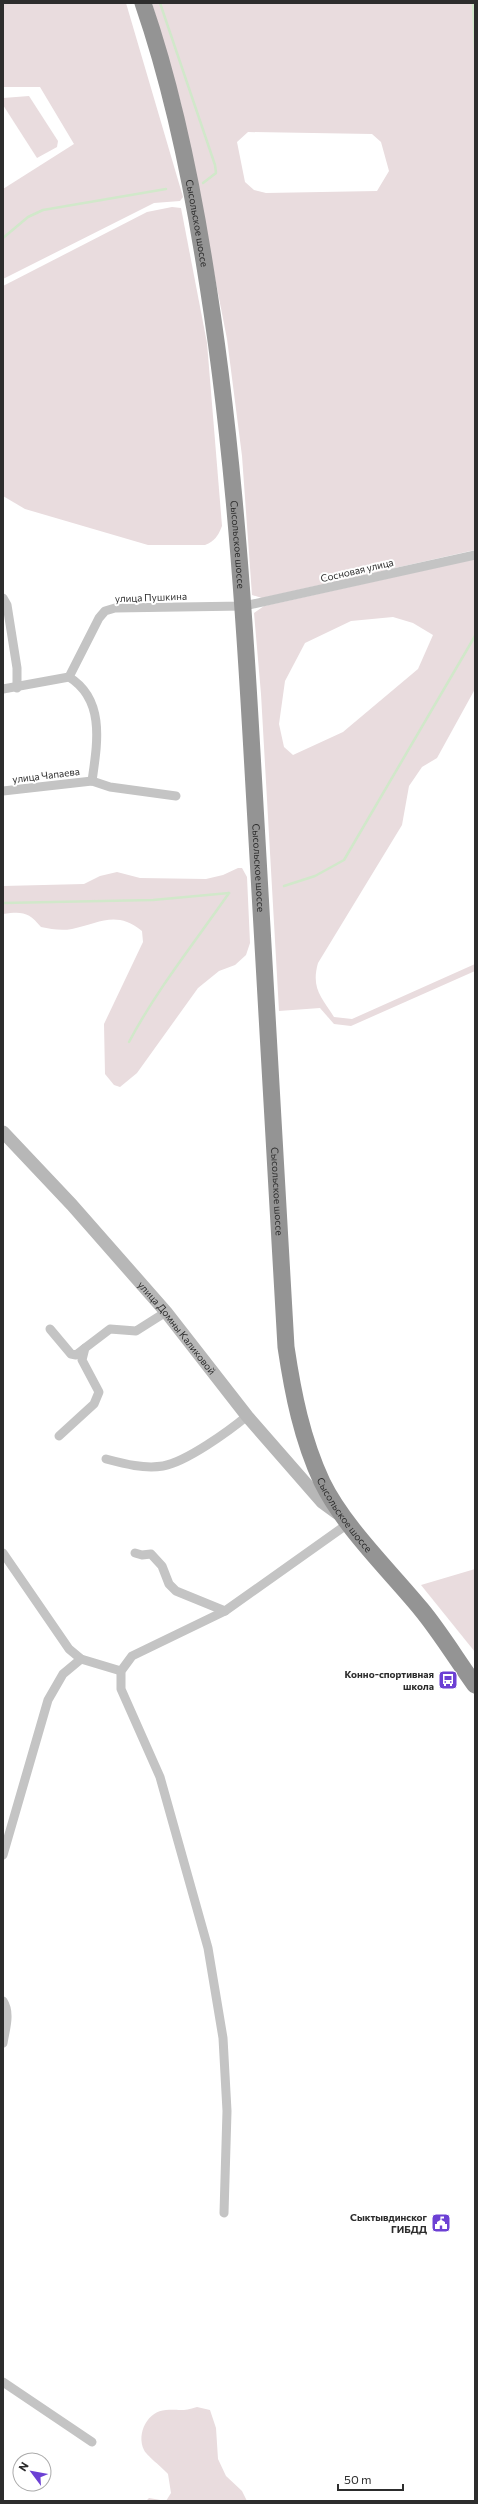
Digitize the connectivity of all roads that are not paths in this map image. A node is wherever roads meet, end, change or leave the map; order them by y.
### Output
1 (143, 3) edge
2 (475, 555) edge
3 (3, 598) edge
4 (244, 606) junction
5 (69, 677) junction
6 (17, 688) junction
7 (3, 689) edge
8 (92, 781) junction
9 (3, 791) edge
10 (176, 796) dead end
11 (3, 1132) edge
12 (166, 1312) junction
13 (50, 1329) dead end
14 (85, 1348) junction
15 (247, 1416) junction
16 (59, 1436) dead end
17 (106, 1459) dead end
18 (349, 1523) junction
19 (3, 1553) edge
20 (135, 1553) dead end
21 (225, 1611) junction
22 (80, 1659) junction
23 (121, 1671) junction
24 (475, 1685) edge
25 (3, 1855) edge
26 (3, 2001) edge
27 (3, 2043) edge
28 (224, 2213) dead end
29 (3, 2382) edge
30 (92, 2442) dead end

1 - 4 highway, Сысольское шоссе
2 - 4 street, Сосновая улица
3 - 6 street
4 - 5 street, улица Пушкина
4 - 18 highway, Сысольское шоссе
5 - 6 street
5 - 8 street
6 - 7 street
8 - 9 street, улица Чапаева
8 - 10 street
11 - 12 main road, улица Домны Каликовой
12 - 14 street
12 - 15 main road, улица Домны Каликовой
13 - 14 street
14 - 16 street
15 - 17 street
15 - 18 main road, улица Домны Каликовой
18 - 21 street
18 - 24 highway, Сысольское шоссе
19 - 22 street
20 - 21 street
21 - 23 street
22 - 23 street
22 - 25 street
23 - 28 street
26 - 27 street
29 - 30 street

